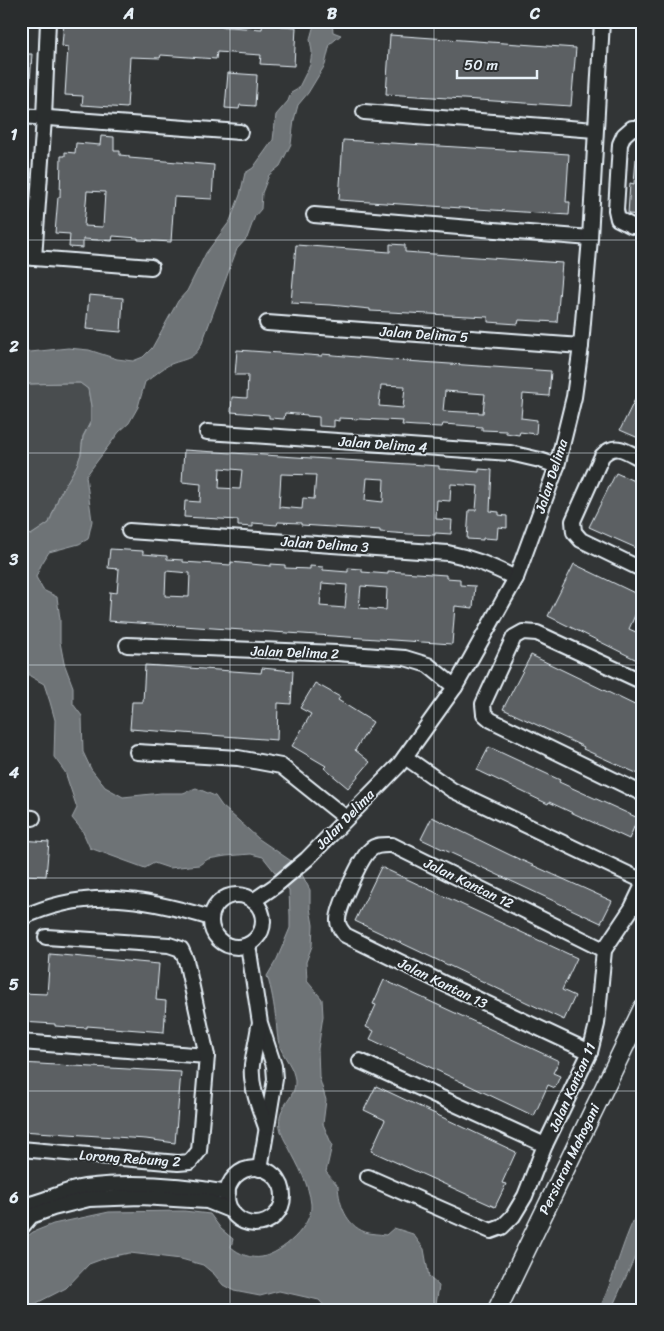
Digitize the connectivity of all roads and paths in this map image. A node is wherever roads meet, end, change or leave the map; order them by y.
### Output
1 (48, 21) edge
2 (602, 21) edge
3 (364, 112) dead end
4 (21, 116) edge
5 (44, 118) junction
6 (643, 128) edge
7 (595, 130) junction
8 (240, 132) dead end
9 (314, 215) dead end
10 (643, 226) edge
11 (590, 238) junction
12 (27, 257) edge
13 (151, 267) dead end
14 (267, 323) dead end
15 (581, 346) junction
16 (206, 432) dead end
17 (643, 460) edge
18 (558, 466) junction
19 (129, 531) dead end
20 (643, 570) edge
21 (516, 578) junction
22 (127, 644) dead end
23 (643, 682) edge
24 (454, 688) junction
25 (137, 752) dead end
26 (405, 756) junction
27 (643, 794) edge
28 (346, 818) junction
29 (643, 883) edge
30 (350, 886) joint
31 (253, 901) junction
32 (21, 918) edge
33 (211, 918) junction
34 (46, 937) dead end
35 (248, 945) junction
36 (604, 950) junction
37 (643, 1008) edge
38 (260, 1023) junction
39 (21, 1042) edge
40 (590, 1052) junction
41 (207, 1056) junction
42 (360, 1061) dead end
43 (266, 1128) junction
44 (545, 1145) junction
45 (21, 1149) edge
46 (260, 1169) junction
47 (368, 1177) dead end
48 (228, 1193) junction
49 (21, 1206) edge
50 (232, 1210) junction
51 (21, 1228) edge
52 (497, 1310) edge

1 - 5 street
2 - 7 street, Jalan Delima
3 - 7 street
4 - 5 street
5 - 8 street
5 - 12 street
6 - 10 street
7 - 11 street, Jalan Delima
9 - 11 street
11 - 15 street, Jalan Delima
12 - 13 street
14 - 15 street, Jalan Delima 5
15 - 18 street, Jalan Delima
16 - 18 street, Jalan Delima 4
17 - 20 street
18 - 21 street, Jalan Delima
19 - 21 street, Jalan Delima 3
21 - 24 street, Jalan Delima
22 - 24 street, Jalan Delima 2
23 - 27 street
24 - 26 street, Jalan Delima
25 - 28 street
26 - 28 street, Jalan Delima
26 - 29 street
28 - 31 street, Jalan Delima
29 - 36 street, Jalan Kantan 11
30 - 36 street, Jalan Kantan 12
30 - 40 street, Jalan Kantan 13
31 - 33 street
31 - 35 street
32 - 33 street
33 - 35 street
34 - 41 street
35 - 38 street
36 - 40 street, Jalan Kantan 11
37 - 52 main road, Persiaran Mahogani
38 - 43 street
38 - 43 street
39 - 41 street
40 - 44 street, Jalan Kantan 11
41 - 45 street, Lorong Rebung 2
42 - 44 street
43 - 46 street
44 - 47 street, Jalan Kantan 11
46 - 48 street
46 - 50 street
48 - 49 street
48 - 50 street
50 - 51 street

